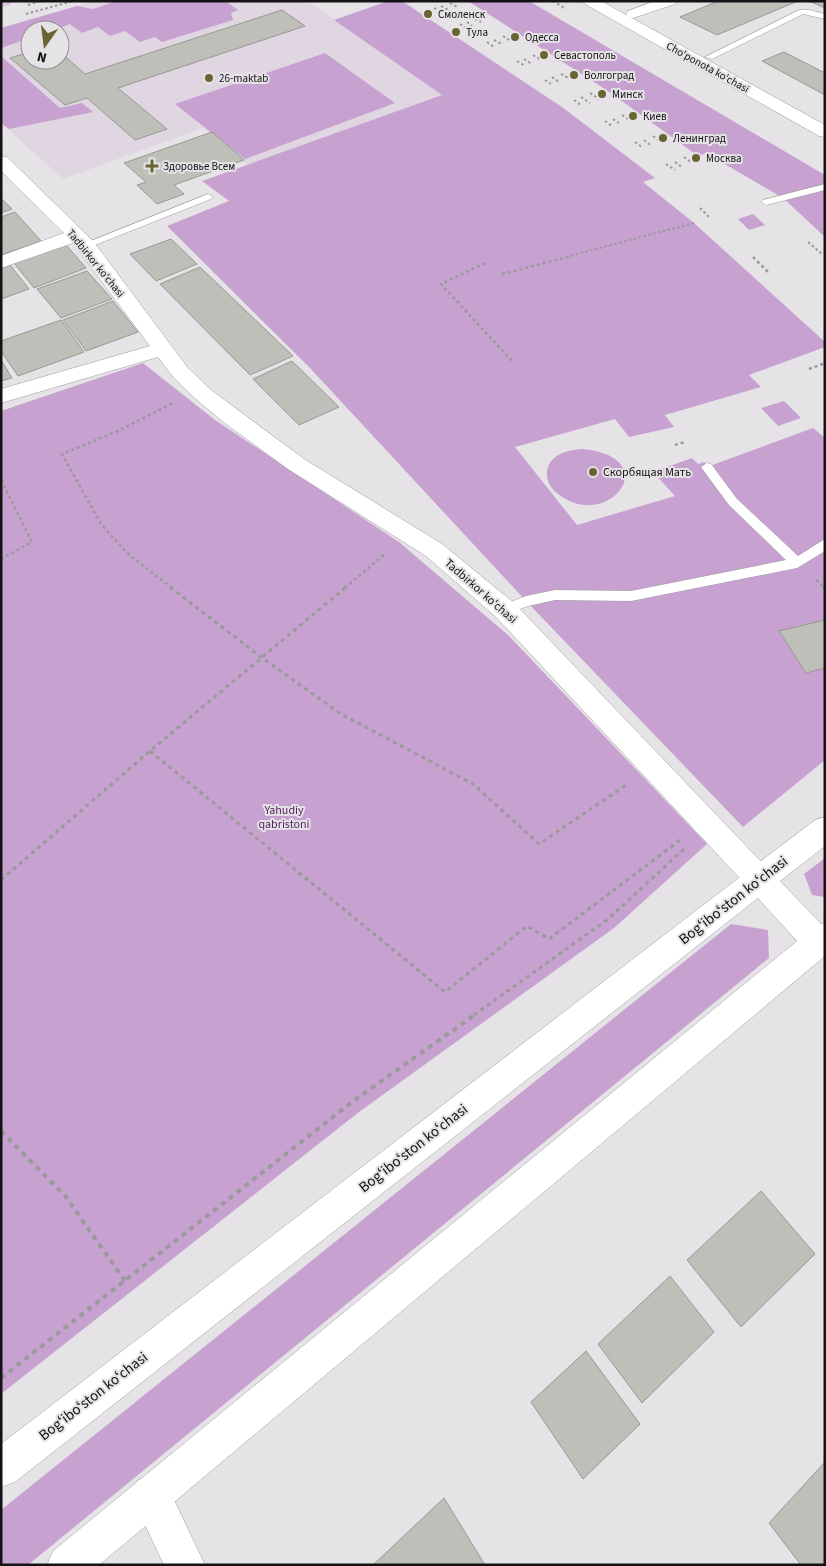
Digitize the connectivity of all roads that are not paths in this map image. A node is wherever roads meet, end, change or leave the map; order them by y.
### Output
1 (5, 1) edge
2 (590, 1) edge
3 (609, 1) edge
4 (670, 1) edge
5 (1, 2) edge
6 (627, 16) junction
7 (825, 17) edge
8 (709, 57) junction
9 (825, 121) edge
10 (825, 132) edge
11 (1, 161) edge
12 (825, 187) edge
13 (208, 196) dead end
14 (766, 202) dead end
15 (81, 240) junction
16 (1, 262) edge
17 (163, 349) junction
18 (1, 396) edge
19 (707, 467) dead end
20 (825, 544) edge
21 (797, 562) junction
22 (505, 610) junction
23 (825, 828) edge
24 (759, 879) junction
25 (821, 939) edge
26 (1, 1468) edge
27 (151, 1495) junction
28 (67, 1565) edge
29 (185, 1565) edge

1 - 5 main road
2 - 6 street, Cho'ponota ko'chasi
3 - 6 street, Cho'ponota ko'chasi
4 - 6 street
6 - 8 street, Cho'ponota ko'chasi
6 - 10 street, Cho'ponota ko'chasi
7 - 8 lane
8 - 9 street, Cho'ponota ko'chasi
11 - 15 street, Tadbirkor ko'chasi
12 - 14 lane
13 - 15 lane
15 - 16 street
15 - 17 street, Tadbirkor ko'chasi
17 - 18 street
17 - 22 street, Tadbirkor ko'chasi
19 - 21 lane
20 - 21 lane
21 - 22 lane
22 - 24 street, Tadbirkor ko'chasi
23 - 24 street, Bogʻiboʻston koʻchasi
24 - 25 street, Tadbirkor ko'chasi
24 - 26 street, Bogʻiboʻston koʻchasi
25 - 27 street
27 - 28 street
27 - 29 street

